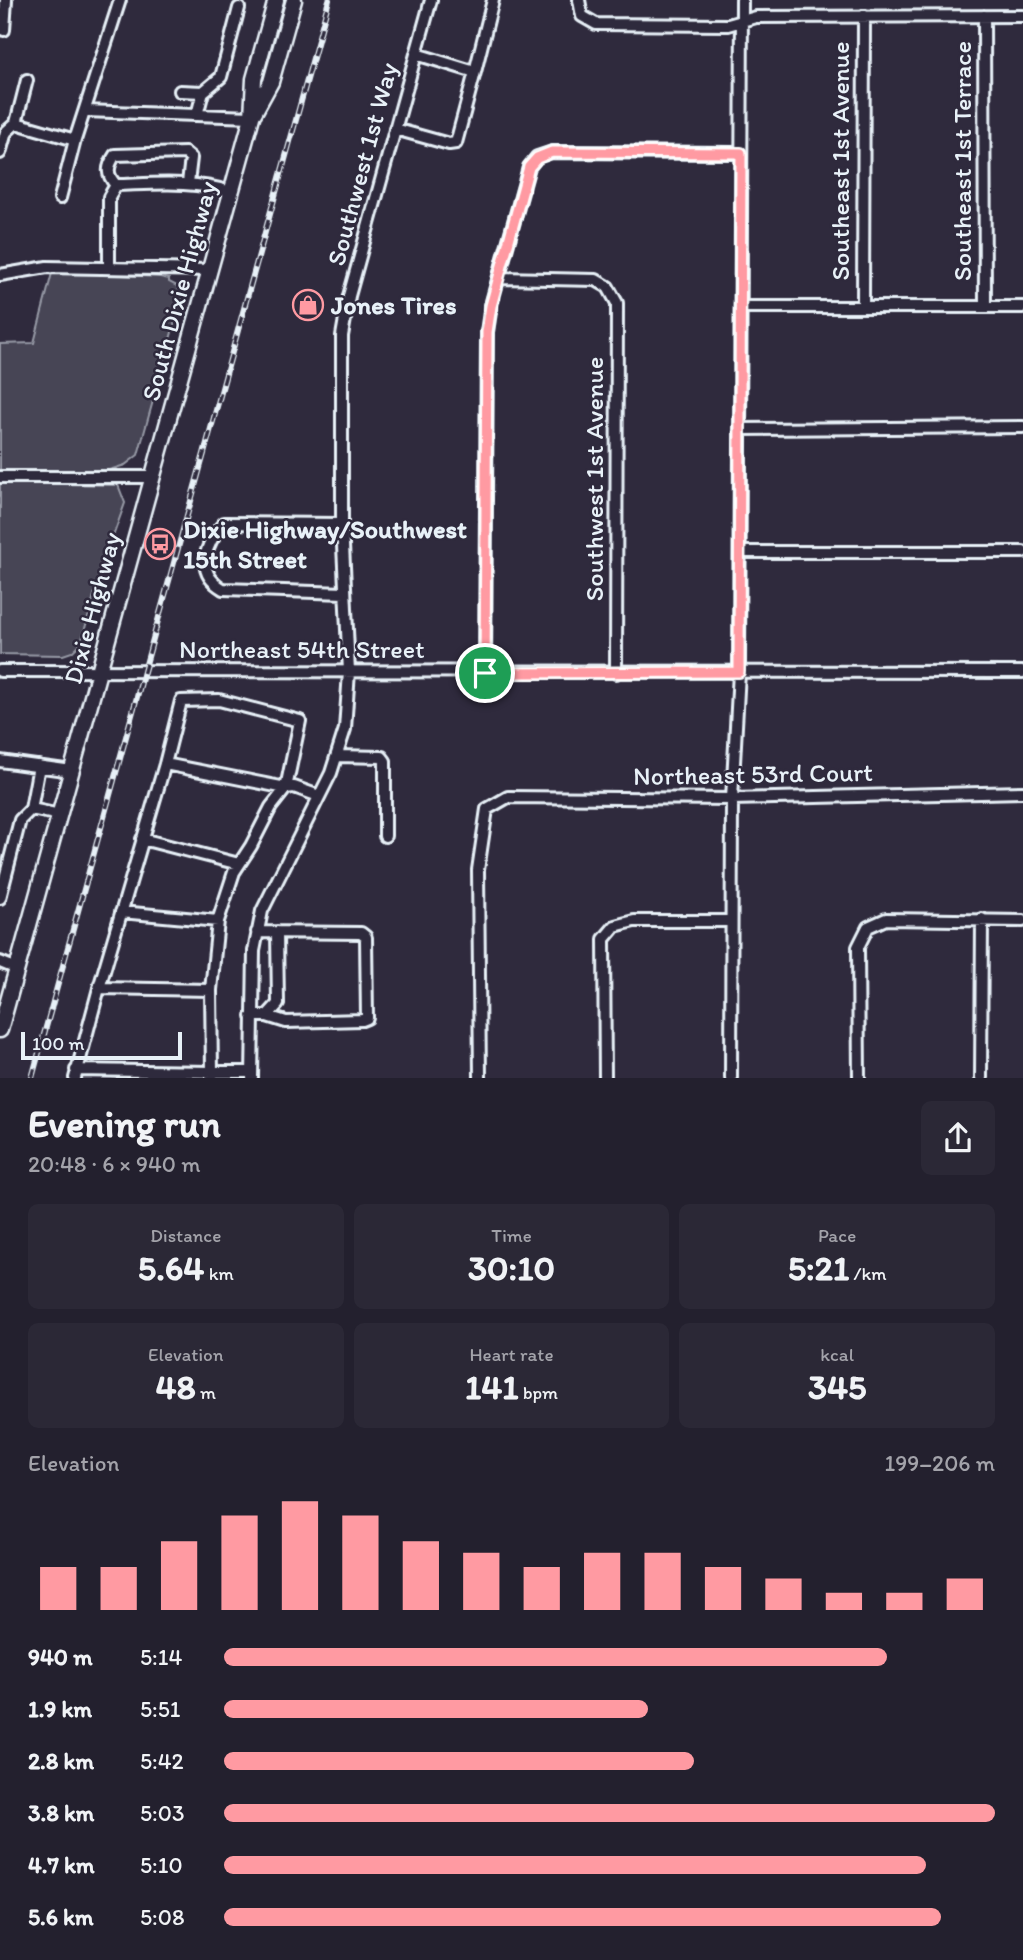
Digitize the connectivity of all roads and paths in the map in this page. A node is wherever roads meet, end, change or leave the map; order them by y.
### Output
1 (6, 0) edge
2 (120, 0) edge
3 (276, 0) edge
4 (293, 0) edge
5 (431, 0) edge
6 (493, 0) edge
7 (579, 0) edge
8 (742, 0) edge
9 (239, 8) dead end
10 (864, 16) junction
11 (984, 16) junction
12 (1023, 16) edge
13 (742, 20) junction
14 (4, 30) dead end
15 (416, 54) junction
16 (475, 72) junction
17 (27, 80) dead end
18 (180, 91) dead end
19 (203, 92) junction
20 (85, 111) junction
21 (197, 115) junction
22 (252, 117) junction
23 (16, 122) junction
24 (396, 130) junction
25 (75, 140) junction
26 (0, 153) edge
27 (741, 153) junction
28 (188, 183) junction
29 (116, 185) junction
30 (231, 192) junction
31 (60, 198) dead end
32 (109, 268) junction
33 (210, 270) junction
34 (0, 275) edge
35 (499, 278) junction
36 (863, 306) junction
37 (741, 307) junction
38 (985, 307) junction
39 (1023, 307) edge
40 (1023, 428) edge
41 (740, 429) junction
42 (0, 477) edge
43 (153, 477) junction
44 (342, 524) junction
45 (740, 552) junction
46 (1023, 552) edge
47 (345, 593) junction
48 (0, 671) edge
49 (100, 671) junction
50 (349, 672) junction
51 (1023, 672) edge
52 (485, 673) junction
53 (616, 673) junction
54 (739, 678) junction
55 (337, 756) junction
56 (0, 761) edge
57 (165, 764) junction
58 (39, 766) junction
59 (72, 771) junction
60 (286, 788) junction
61 (1023, 792) edge
62 (319, 796) junction
63 (732, 799) junction
64 (32, 808) junction
65 (60, 815) junction
66 (385, 836) dead end
67 (142, 839) junction
68 (239, 864) junction
69 (0, 898) edge
70 (121, 912) junction
71 (982, 919) junction
72 (218, 921) junction
73 (731, 921) junction
74 (1023, 921) edge
75 (257, 932) junction
76 (277, 932) junction
77 (0, 962) edge
78 (17, 968) junction
79 (99, 988) junction
80 (211, 990) junction
81 (252, 1016) junction
82 (267, 1016) junction
83 (0, 1030) edge
84 (75, 1074) edge
85 (212, 1075) edge
86 (252, 1075) edge
87 (480, 1078) edge
88 (605, 1078) edge
89 (731, 1078) edge
90 (859, 1078) edge
91 (981, 1078) edge

1 - 14 street
2 - 20 street
3 - 22 main road, South Dixie Highway
4 - 22 main road, South Dixie Highway
5 - 15 street, Southwest 1st Way
6 - 16 street
7 - 13 street
8 - 13 street
9 - 19 street
10 - 11 street
10 - 13 street
10 - 36 street, Southeast 1st Avenue
11 - 12 street
11 - 38 street, Southeast 1st Terrace
13 - 27 street
15 - 16 street
15 - 24 street, Southwest 1st Way
16 - 24 street
17 - 23 street
18 - 19 street
19 - 21 street
20 - 21 street
20 - 25 street
21 - 22 street
22 - 30 main road, South Dixie Highway
23 - 25 street
23 - 26 street
24 - 44 street, Southwest 1st Way
25 - 31 street
27 - 35 street
27 - 37 street
28 - 29 street
28 - 29 street
28 - 30 street
29 - 32 street
30 - 33 main road, South Dixie Highway
32 - 33 street
32 - 34 street
33 - 43 main road, South Dixie Highway
35 - 52 street
35 - 53 street, Southwest 1st Avenue
36 - 37 street
36 - 38 street
37 - 41 street
38 - 39 street
40 - 41 street
41 - 45 street
42 - 43 street
43 - 49 main road, Dixie Highway
44 - 47 street, Southwest 1st Way
44 - 47 street
45 - 46 street
45 - 54 street
47 - 50 street, Southwest 1st Way
48 - 49 street, Northeast 54th Street
49 - 50 street, Northeast 54th Street
49 - 59 main road, Dixie Highway
50 - 52 street, Northeast 54th Street
50 - 55 street, Southwest 1st Way
51 - 54 street, Northeast 54th Street
52 - 53 street, Northeast 54th Street
53 - 54 street, Northeast 54th Street
54 - 63 street
55 - 62 street, Southwest 1st Way
55 - 66 street
56 - 58 street
57 - 60 street
57 - 60 street
57 - 67 street
58 - 59 street
58 - 64 street
59 - 65 main road, Dixie Highway
60 - 62 street
60 - 68 street
61 - 63 street, Northeast 53rd Court
62 - 75 street, Southwest 1st Way
63 - 73 street
63 - 87 street, Northeast 53rd Court
64 - 65 street
64 - 69 street
65 - 78 main road, Dixie Highway
67 - 68 street
67 - 70 street
68 - 72 street
70 - 72 street
70 - 79 street
71 - 74 street
71 - 90 street
71 - 91 street
72 - 80 street
73 - 88 street
73 - 89 street
75 - 76 street
75 - 81 street, Southwest 1st Way
76 - 82 street
76 - 82 street
77 - 78 street
78 - 83 main road, Dixie Highway
79 - 80 street
79 - 84 street
80 - 85 street
81 - 82 street
81 - 86 street, Southwest 1st Way
84 - 85 street
85 - 86 street

